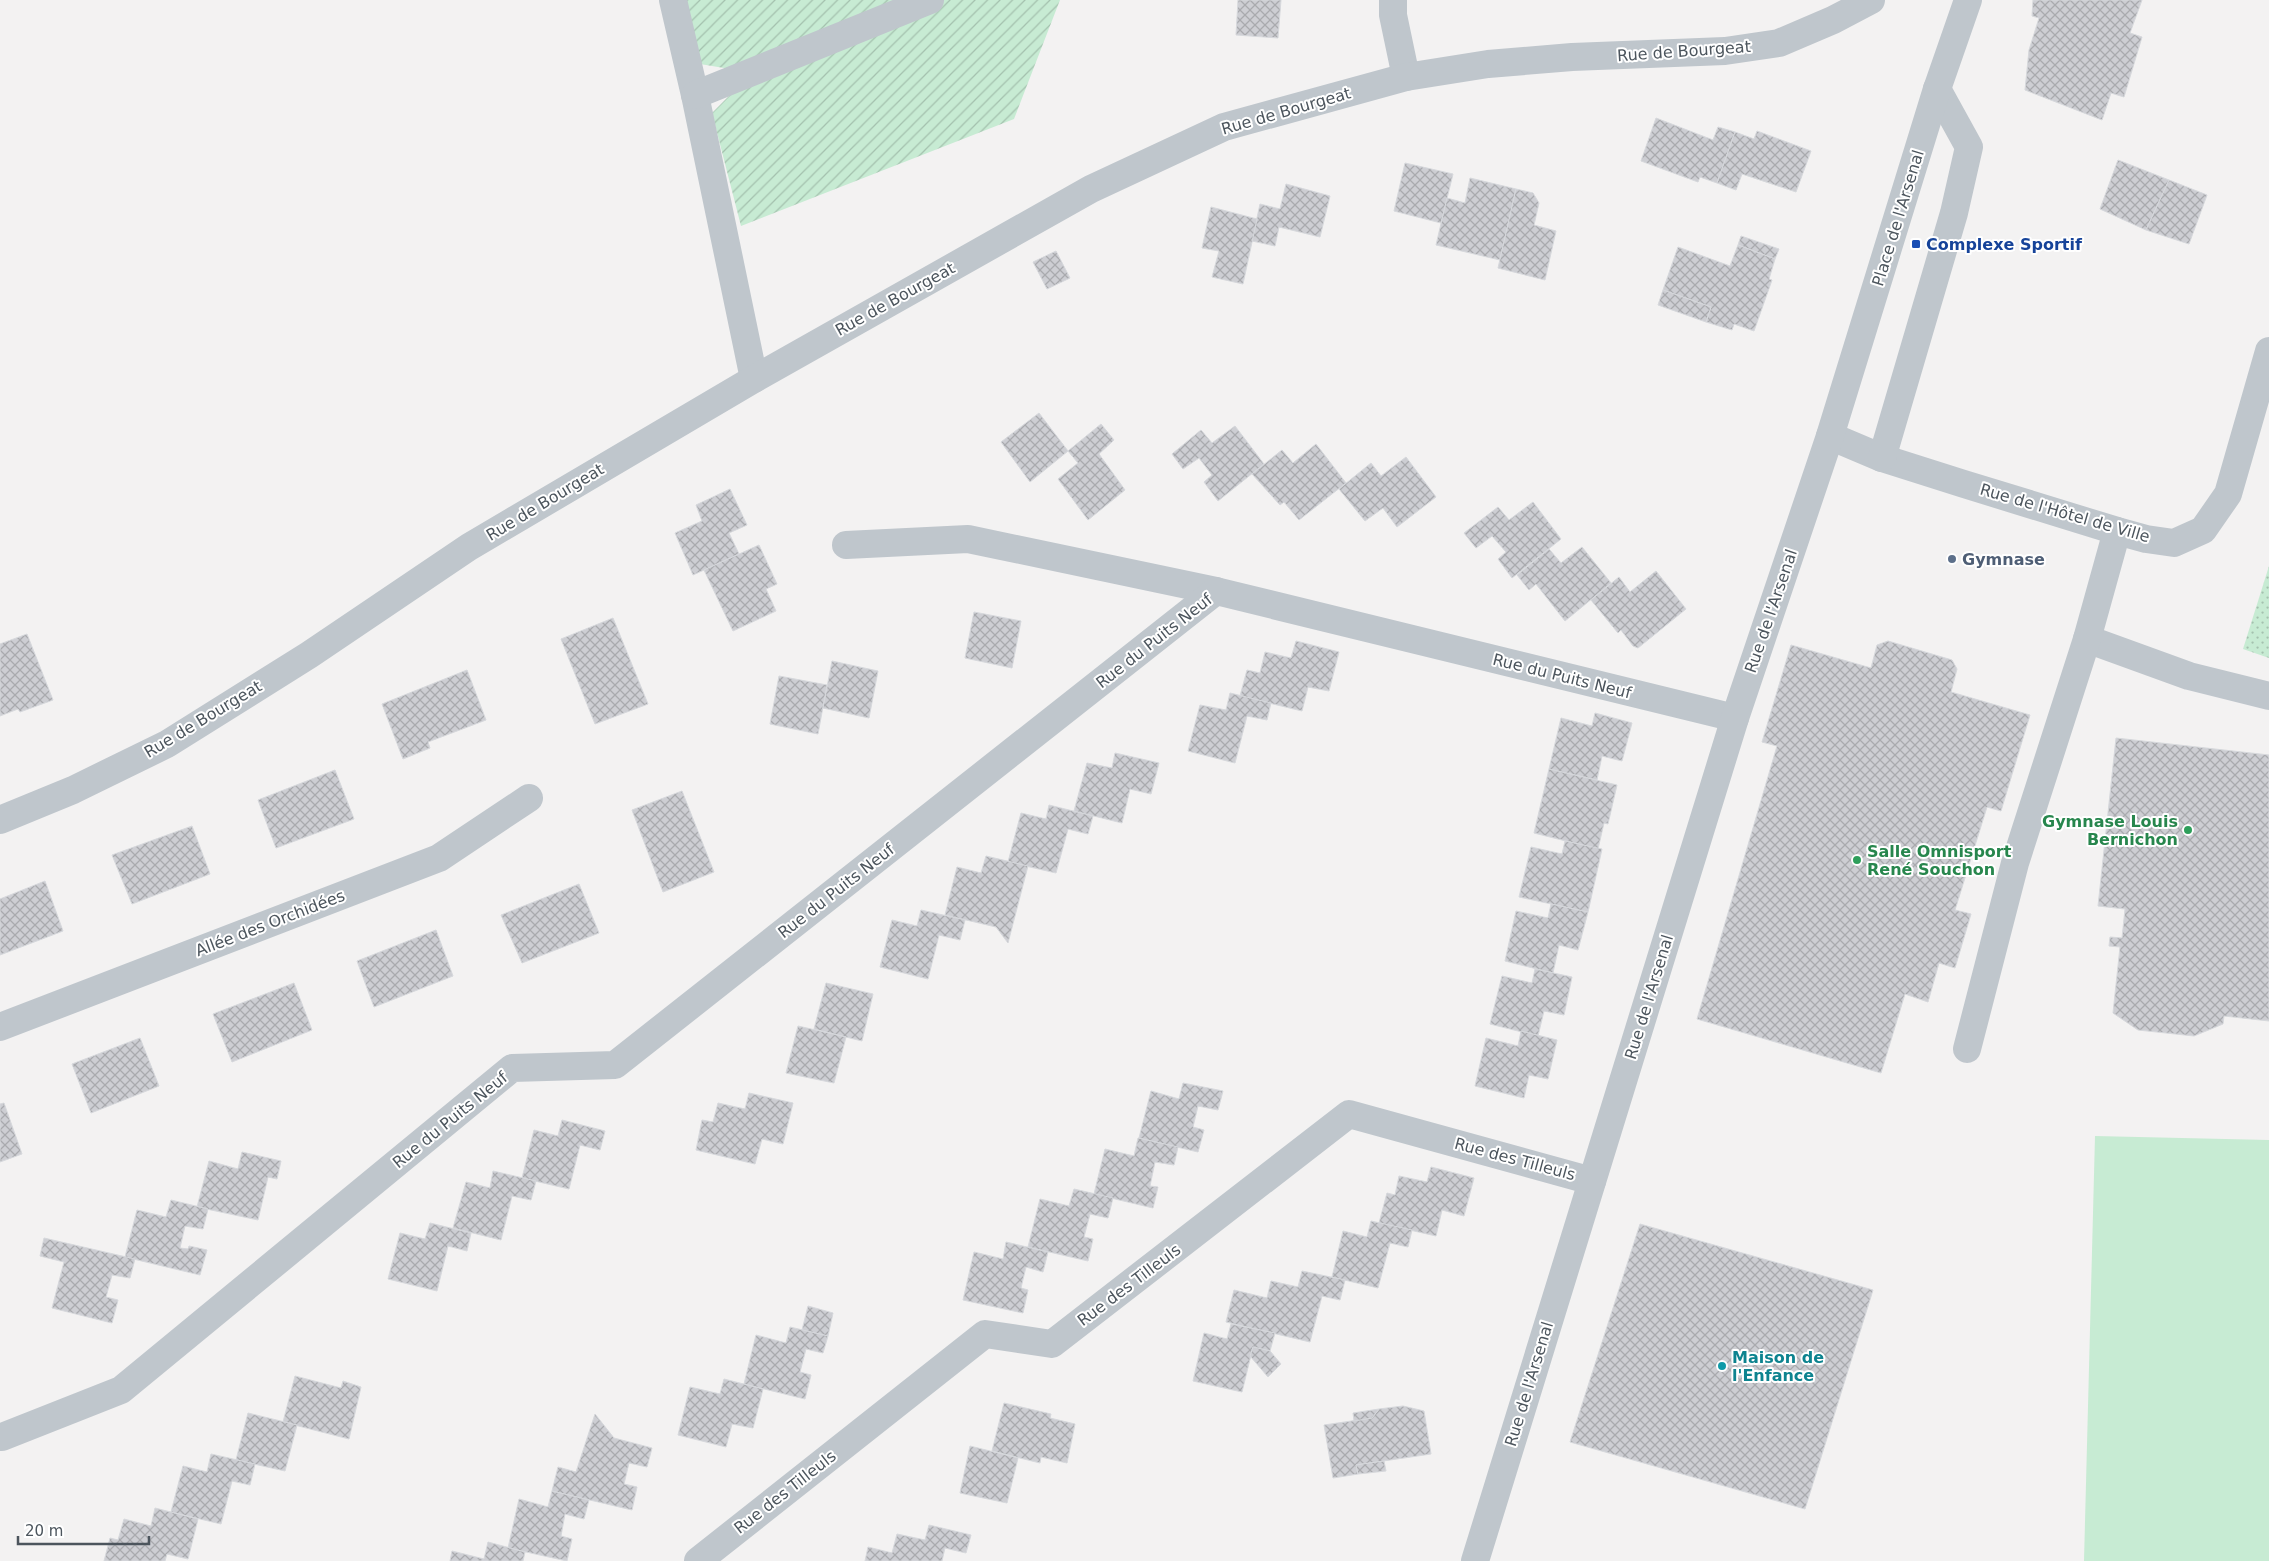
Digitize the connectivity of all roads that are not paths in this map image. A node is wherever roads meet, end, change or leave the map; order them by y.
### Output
1 (673, 0) edge
2 (930, 0) edge
3 (1394, 0) edge
4 (1871, 0) edge
5 (1968, 0) edge
6 (1406, 77) junction
7 (1937, 89) junction
8 (695, 95) junction
9 (2269, 351) edge
10 (754, 378) junction
11 (1830, 436) junction
12 (1882, 458) junction
13 (2117, 531) junction
14 (846, 545) dead end
15 (1216, 591) junction
16 (2087, 639) junction
17 (2269, 696) edge
18 (1735, 718) junction
19 (529, 798) dead end
20 (0, 820) edge
21 (0, 1027) edge
22 (1967, 1049) dead end
23 (1592, 1181) junction
24 (2, 1437) dead end
25 (698, 1561) edge
26 (1475, 1561) edge

1 - 8 street
2 - 8 street
3 - 6 street
4 - 6 street, Rue de Bourgeat
5 - 7 street, Place de l'Arsenal
6 - 10 street, Rue de Bourgeat
7 - 11 street, Place de l'Arsenal
7 - 12 street
8 - 10 street
9 - 13 street, Rue de l'Hôtel de Ville
10 - 20 street, Rue de Bourgeat
11 - 12 street, Rue de l'Hôtel de Ville
11 - 18 street, Rue de l'Arsenal
12 - 13 street, Rue de l'Hôtel de Ville
13 - 16 street
14 - 15 street
15 - 18 street, Rue du Puits Neuf
15 - 24 street, Rue du Puits Neuf
16 - 17 street
16 - 22 street
18 - 23 street, Rue de l'Arsenal
19 - 21 street, Allée des Orchidées
23 - 25 street, Rue des Tilleuls
23 - 26 street, Rue de l'Arsenal

